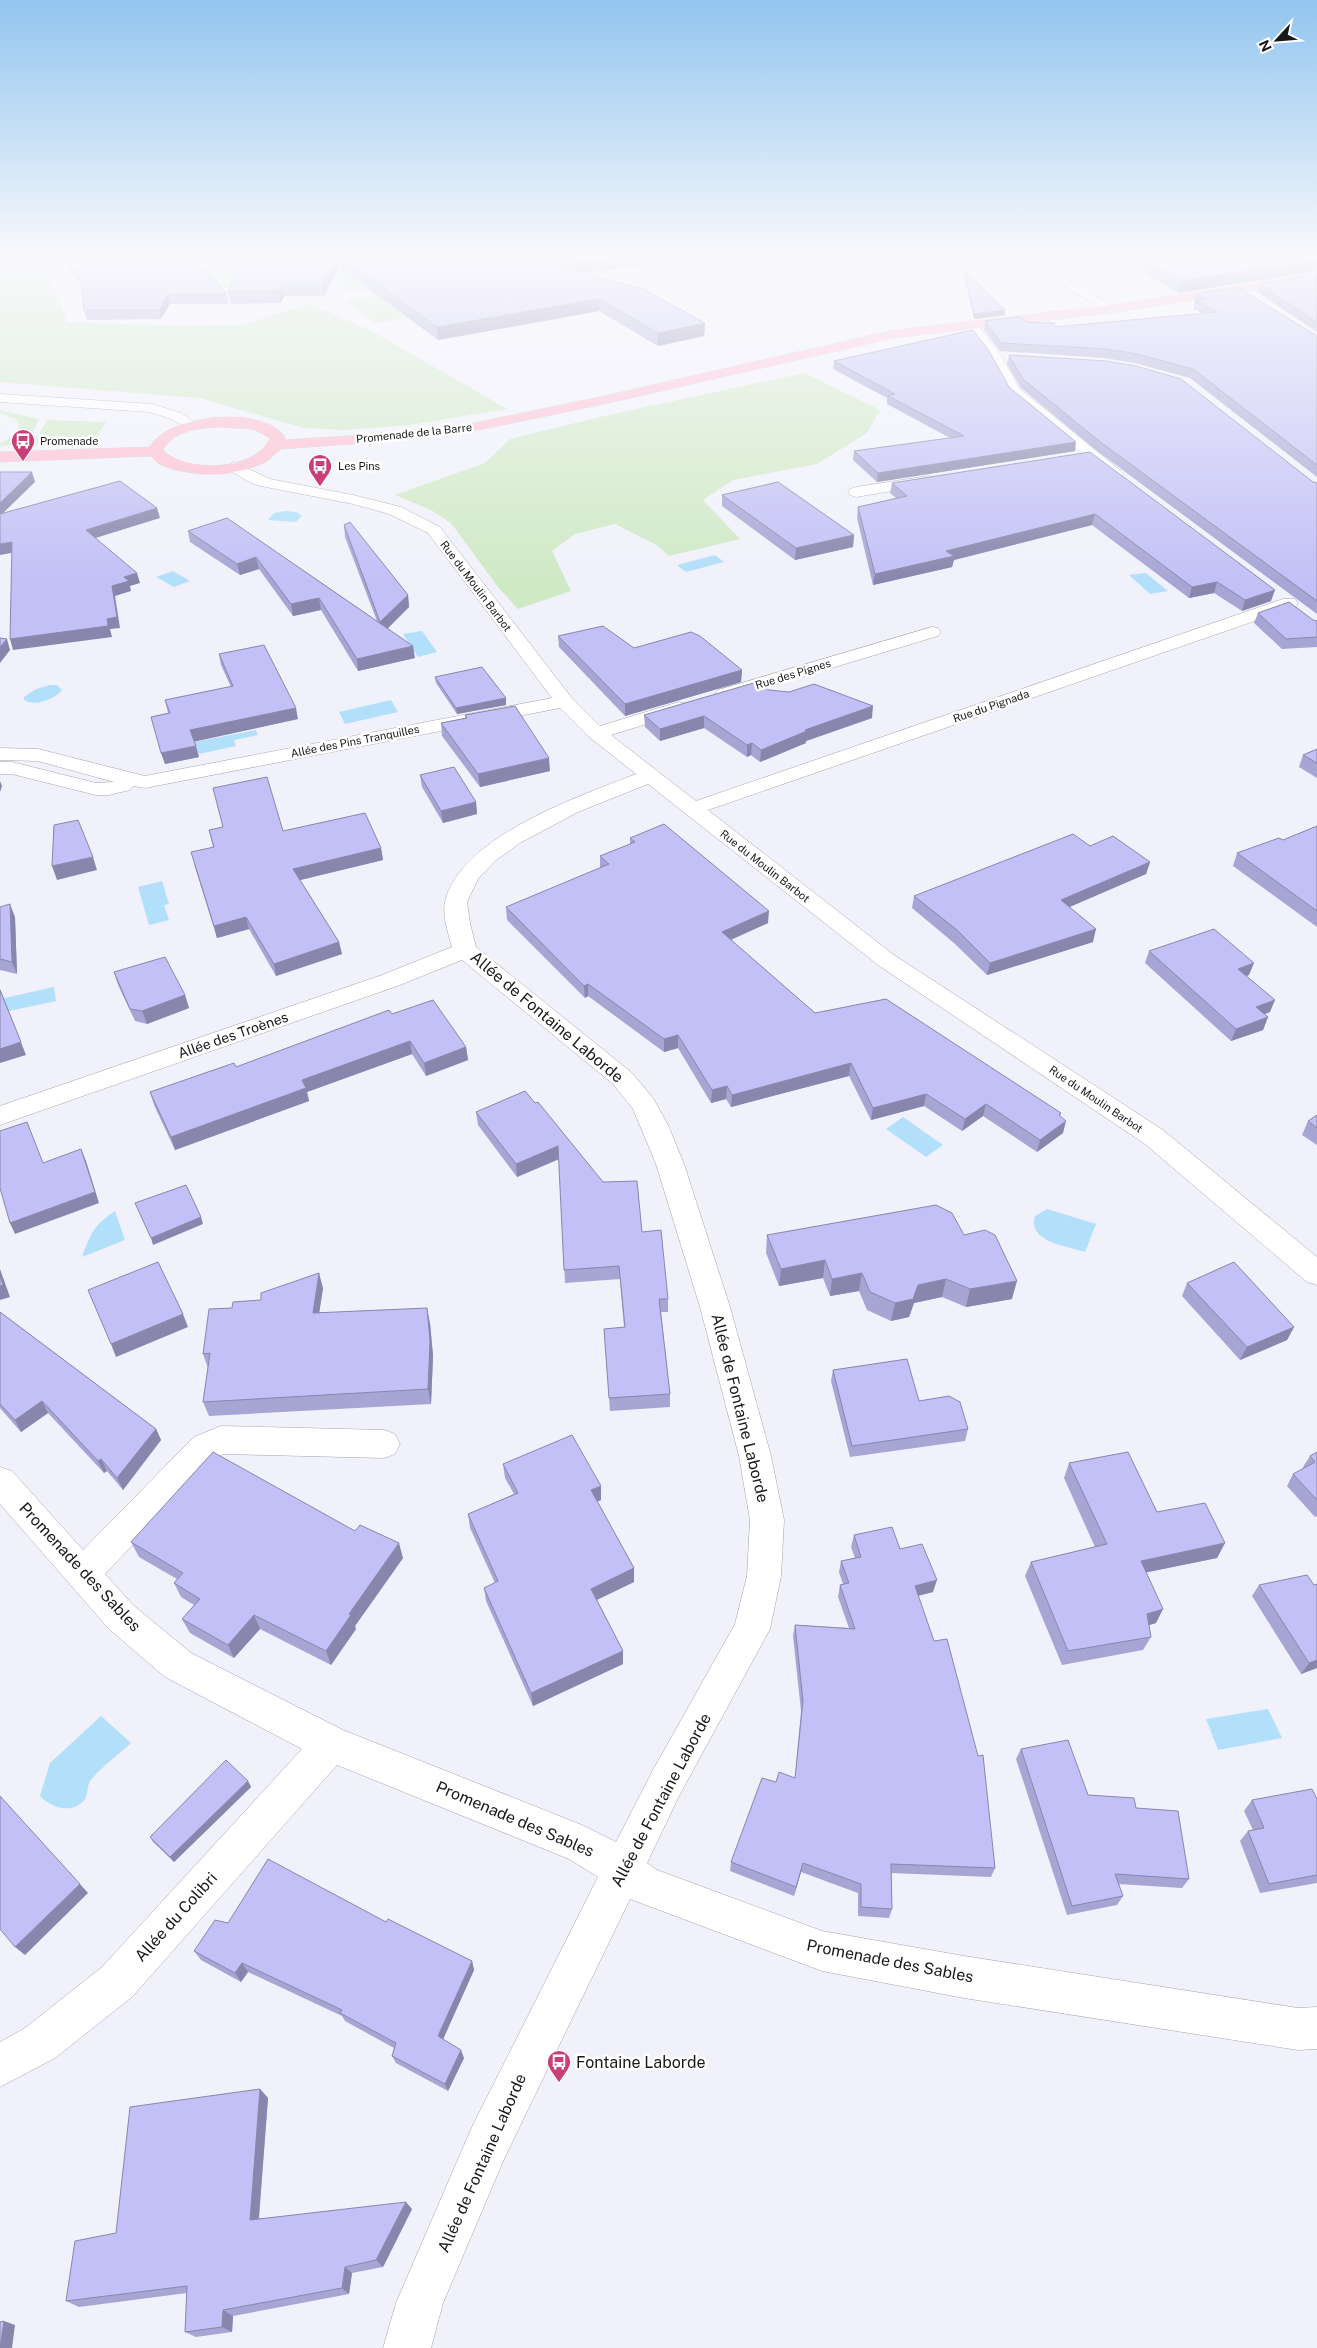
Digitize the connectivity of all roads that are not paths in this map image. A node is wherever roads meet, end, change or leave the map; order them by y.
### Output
1 (762, 364) edge
2 (999, 364) edge
3 (0, 398) edge
4 (193, 426) junction
5 (278, 444) junction
6 (155, 451) junction
7 (1091, 455) junction
8 (0, 457) edge
9 (1072, 458) edge
10 (234, 467) junction
11 (944, 478) edge
12 (1131, 485) edge
13 (856, 492) dead end
14 (1273, 591) edge
15 (932, 632) dead end
16 (564, 701) junction
17 (596, 733) junction
18 (0, 754) edge
19 (0, 768) edge
20 (651, 776) junction
21 (145, 782) junction
22 (692, 808) junction
23 (465, 950) junction
24 (0, 1116) edge
25 (1315, 1270) edge
26 (384, 1444) dead end
27 (0, 1480) edge
28 (84, 1574) junction
29 (331, 1744) junction
30 (622, 1872) junction
31 (1317, 2028) edge
32 (0, 2066) edge
33 (407, 2348) edge

1 - 5 main road, Promenade de la Barre
2 - 7 street
3 - 4 street
4 - 5 main road
4 - 6 main road
5 - 10 main road
6 - 8 main road
6 - 10 main road
7 - 9 street
7 - 12 street
10 - 16 street, Rue du Moulin Barbot
11 - 13 street
14 - 22 street, Rue du Pignada
15 - 17 street, Rue des Pignes
16 - 17 street, Rue du Moulin Barbot
16 - 21 street, Allée des Pins Tranquilles
17 - 20 street, Rue du Moulin Barbot
18 - 21 street, Allée des Pins Tranquilles
19 - 21 street, Allée des Pins Tranquilles
20 - 22 street, Rue du Moulin Barbot
20 - 23 street, Allée de Fontaine Laborde
22 - 25 street, Rue du Moulin Barbot
23 - 24 street, Allée des Troènes
23 - 30 street, Allée de Fontaine Laborde
26 - 28 street
27 - 28 street, Promenade des Sables
28 - 29 street, Promenade des Sables
29 - 30 street, Promenade des Sables
29 - 32 street, Allée du Colibri
30 - 31 street, Promenade des Sables
30 - 33 street, Allée de Fontaine Laborde

